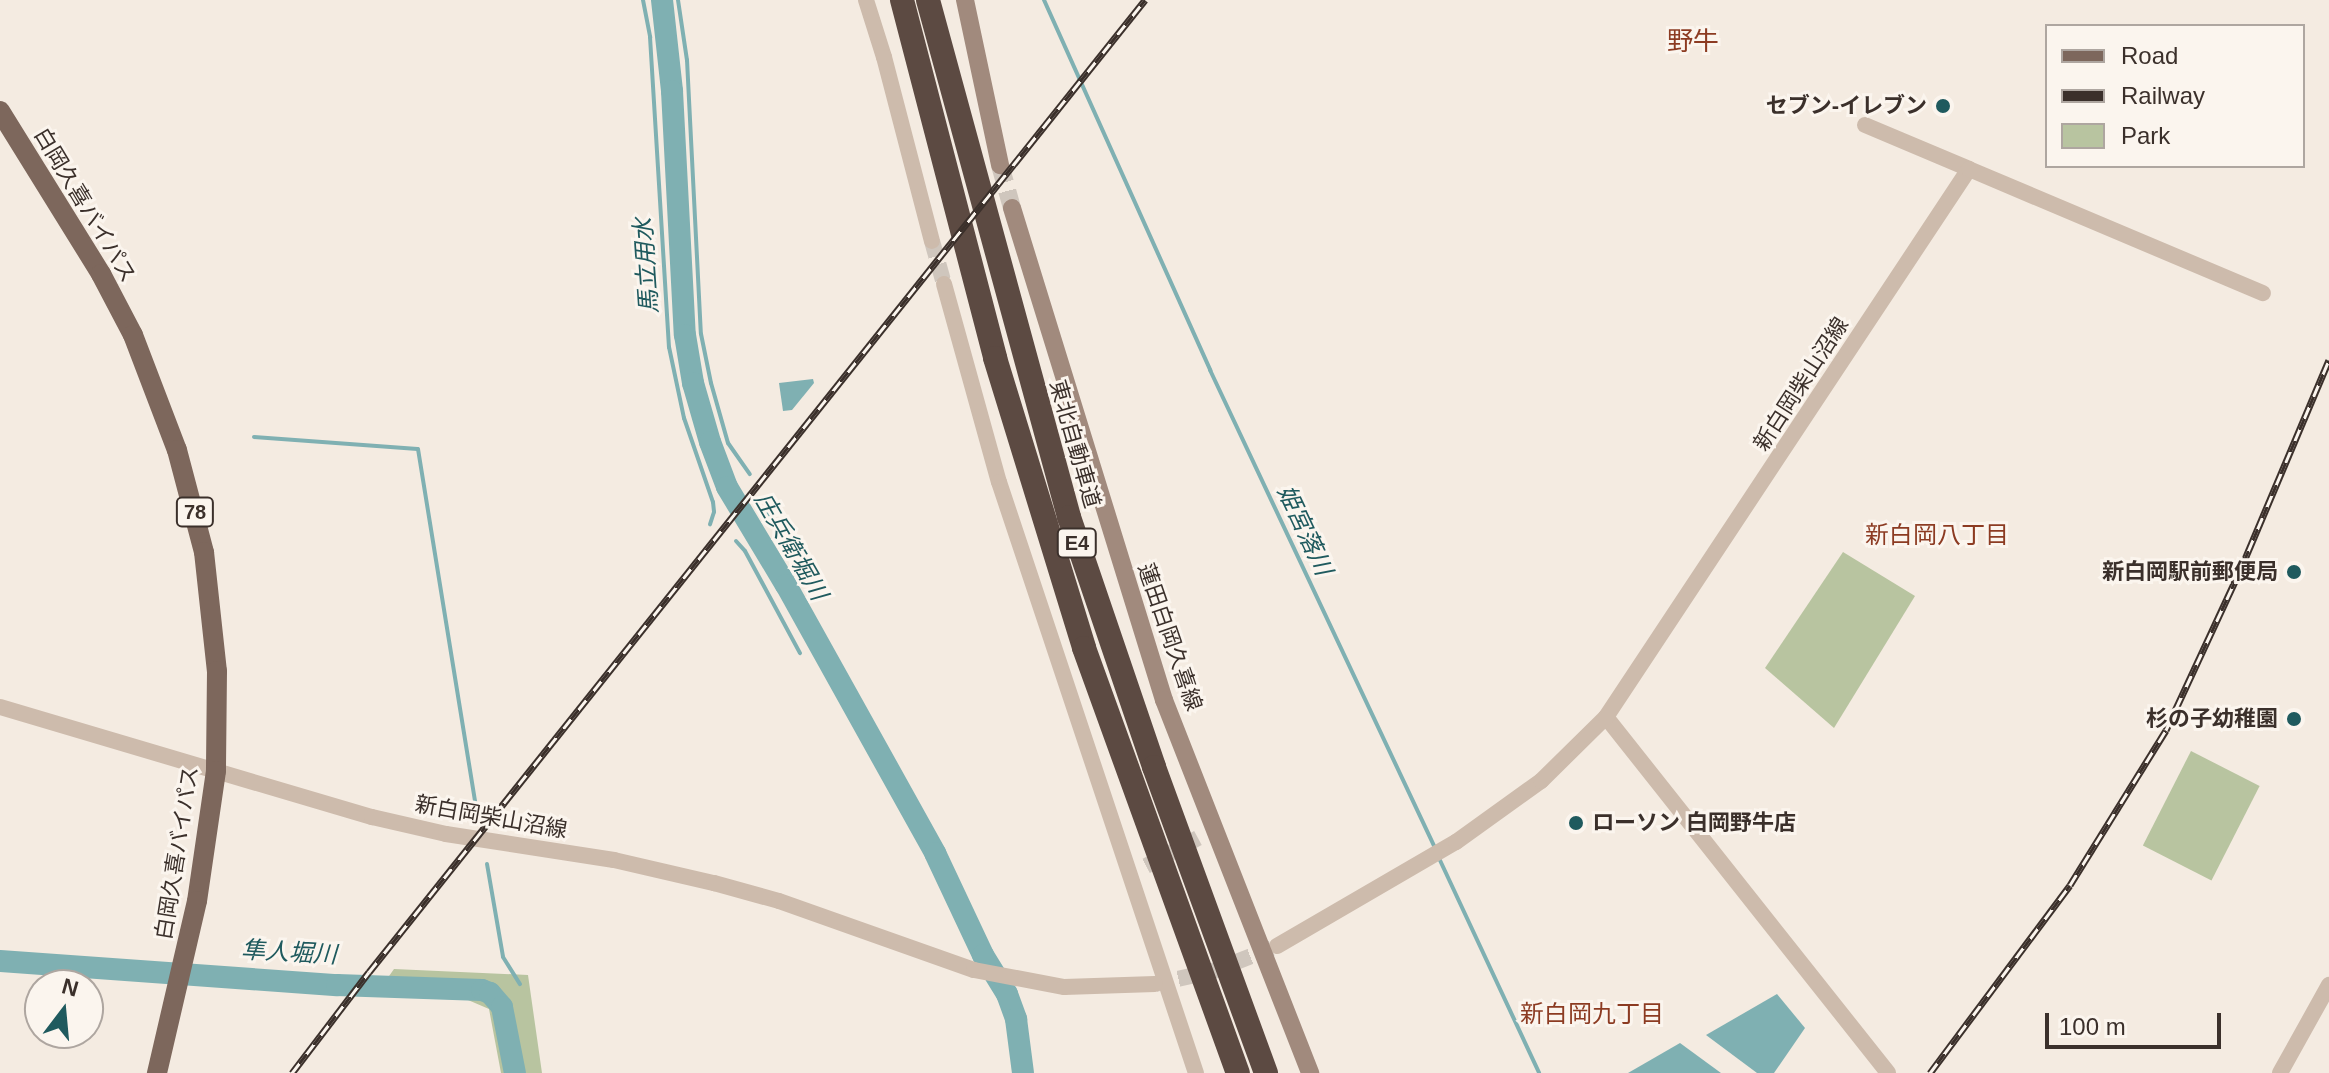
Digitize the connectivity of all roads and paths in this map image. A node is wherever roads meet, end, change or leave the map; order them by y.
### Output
1 (866, 0) edge
2 (902, 0) edge
3 (928, 0) edge
4 (965, 0) edge
5 (0, 111) edge
6 (1865, 125) dead end
7 (1000, 165) tunnel mouth
8 (1969, 169) junction
9 (1012, 208) tunnel mouth
10 (932, 241) tunnel mouth
11 (944, 284) tunnel mouth
12 (2263, 293) dead end
13 (0, 707) edge
14 (1606, 717) junction
15 (216, 771) junction
16 (1277, 946) tunnel mouth
17 (1155, 984) tunnel mouth
18 (2329, 985) edge
19 (157, 1073) edge
20 (1196, 1073) edge
21 (1238, 1073) edge
22 (1266, 1073) edge
23 (1310, 1073) edge
24 (1888, 1073) edge
25 (2280, 1073) edge

1 - 10 street
2 - 21 highway, E4
3 - 22 highway, 東北自動車道 / E4
4 - 7 main road
5 - 15 main road, 白岡久喜バイパス / 78
6 - 8 street
8 - 12 street
8 - 14 street, 新白岡柴山沼線
9 - 23 main road, 蓮田白岡久喜線
11 - 20 street
13 - 15 street, 新白岡柴山沼線
14 - 16 street, 新白岡柴山沼線
14 - 24 street
15 - 17 street, 新白岡柴山沼線
15 - 19 main road, 白岡久喜バイパス / 78
18 - 25 street

